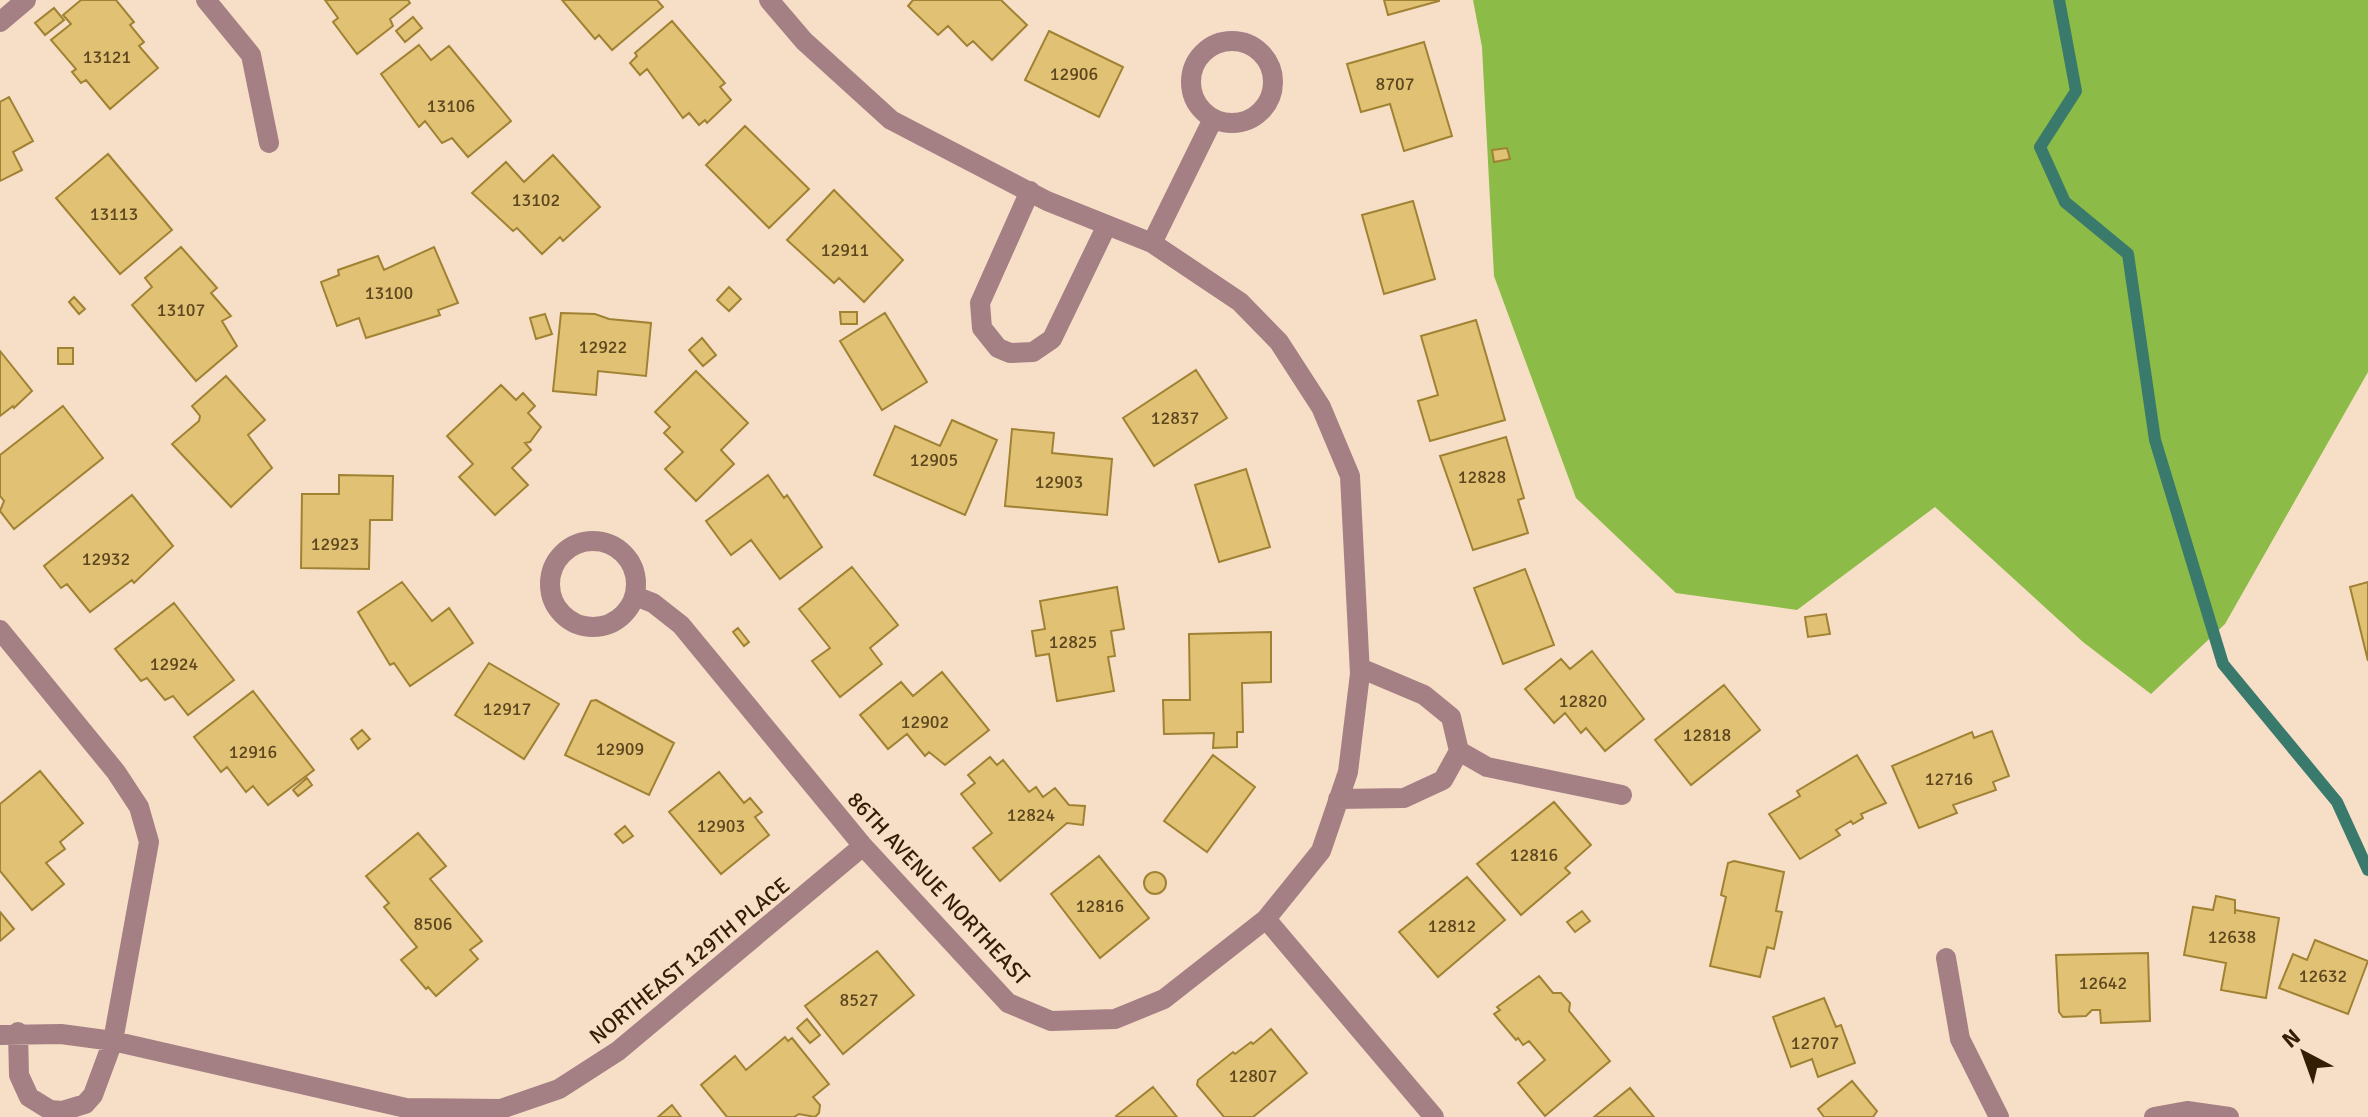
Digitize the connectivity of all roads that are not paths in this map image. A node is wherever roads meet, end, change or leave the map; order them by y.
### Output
1 (26, 0) edge
2 (206, 0) edge
3 (769, 0) edge
4 (0, 22) edge
5 (1213, 119) junction
6 (269, 143) dead end
7 (1030, 191) junction
8 (1107, 225) junction
9 (1152, 243) junction
10 (635, 596) junction
11 (0, 630) edge
12 (1360, 668) junction
13 (1459, 751) junction
14 (1622, 795) dead end
15 (1338, 799) junction
16 (863, 846) junction
17 (1266, 919) junction
18 (1946, 958) dead end
19 (9, 1034) edge
20 (113, 1041) junction
21 (1434, 1117) edge
22 (1999, 1117) edge
23 (2154, 1117) edge
24 (2229, 1117) edge

1 - 4 street
2 - 6 street
3 - 7 street, 86TH AVENUE NORTHEAST
5 - 5 street
5 - 9 street
7 - 8 street, 86TH AVENUE NORTHEAST
7 - 8 street
8 - 9 street, 86TH AVENUE NORTHEAST
9 - 12 street, 86TH AVENUE NORTHEAST
10 - 10 street
10 - 16 street, 86TH AVENUE NORTHEAST
11 - 20 street
12 - 13 street
12 - 15 street, 86TH AVENUE NORTHEAST
13 - 14 street
13 - 15 street
15 - 17 street, 86TH AVENUE NORTHEAST
16 - 17 street, 86TH AVENUE NORTHEAST
16 - 20 street, NORTHEAST 129TH PLACE
17 - 21 street
18 - 22 street
19 - 20 street, NORTHEAST 129TH PLACE
19 - 20 street, NORTHEAST 129TH PLACE
23 - 24 street

